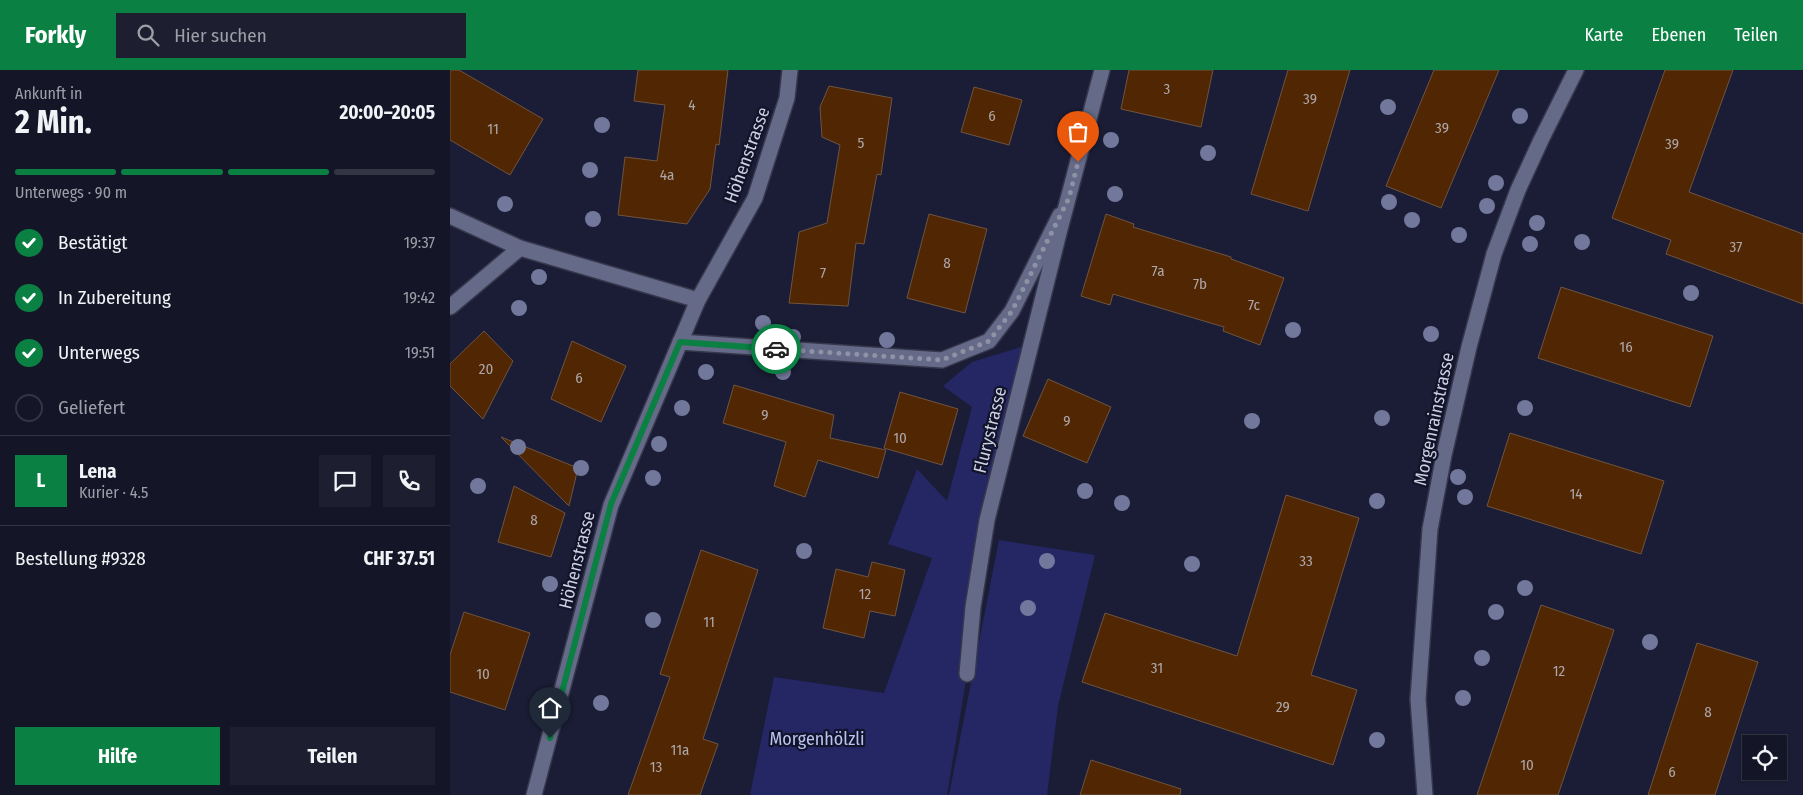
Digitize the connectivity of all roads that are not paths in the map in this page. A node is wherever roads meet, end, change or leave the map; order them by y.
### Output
1 (790, 70) edge
2 (1102, 70) edge
3 (1576, 70) edge
4 (1069, 198) junction
5 (450, 216) edge
6 (520, 248) junction
7 (698, 300) junction
8 (450, 307) edge
9 (680, 342) junction
10 (967, 674) dead end
11 (534, 795) edge
12 (1425, 795) edge

1 - 7 street, Höhenstrasse
2 - 4 street, Flurystrasse
3 - 12 street, Morgenrainstrasse
4 - 9 street, Flurystrasse
4 - 10 street, Flurystrasse
5 - 6 street
6 - 7 street
6 - 8 street
7 - 9 street, Höhenstrasse
9 - 11 street, Höhenstrasse

